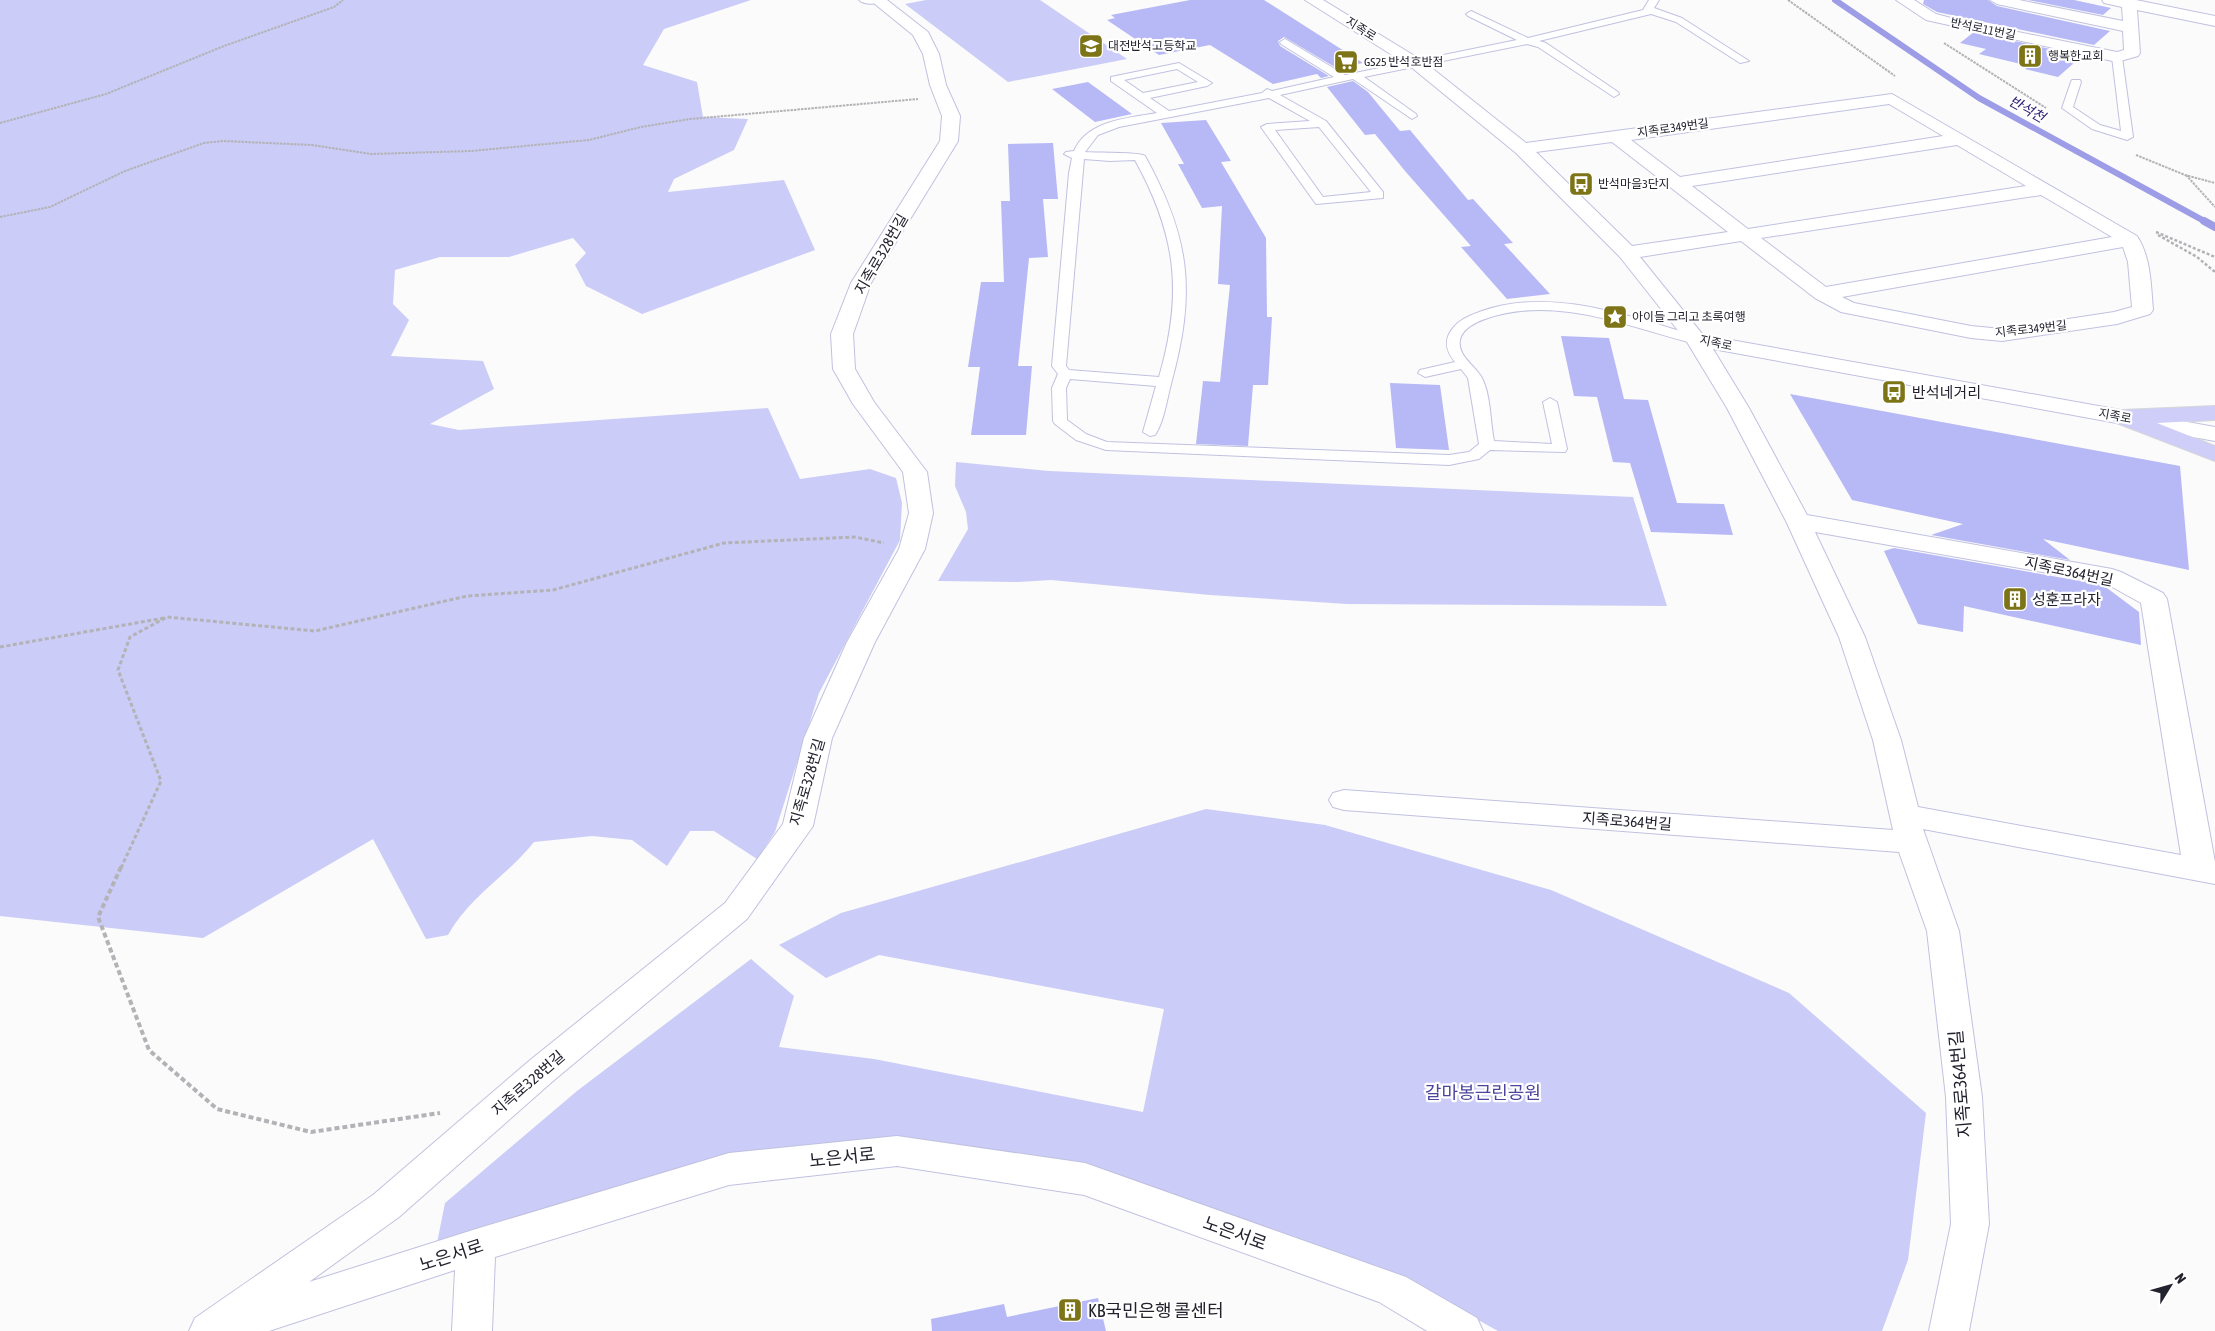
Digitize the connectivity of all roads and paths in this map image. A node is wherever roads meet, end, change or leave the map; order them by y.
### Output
1 (343, 0) edge
2 (864, 0) edge
3 (877, 0) edge
4 (1312, 0) edge
5 (1903, 0) edge
6 (1997, 0) edge
7 (2109, 0) edge
8 (2130, 2) edge
9 (1652, 5) edge
10 (1471, 14) dead end
11 (2215, 22) edge
12 (2132, 28) junction
13 (1528, 41) junction
14 (1940, 41) dead end
15 (1285, 42) dead end
16 (2117, 57) junction
17 (1744, 61) dead end
18 (1417, 64) junction
19 (1347, 76) junction
20 (2076, 82) dead end
21 (1258, 86) dead end
22 (1271, 94) junction
23 (1614, 94) dead end
24 (943, 96) junction
25 (1142, 97) junction
26 (2052, 112) dead end
27 (1165, 113) junction
28 (1412, 116) dead end
29 (1322, 122) junction
30 (0, 123) edge
31 (1615, 136) junction
32 (1959, 139) junction
33 (1522, 149) junction
34 (1075, 154) junction
35 (2136, 155) dead end
36 (2186, 175) junction
37 (1676, 183) junction
38 (2215, 183) edge
39 (2044, 189) junction
40 (2215, 207) edge
41 (0, 217) edge
42 (1744, 235) junction
43 (2130, 240) junction
44 (1627, 253) junction
45 (2215, 257) edge
46 (2215, 272) edge
47 (1822, 294) junction
48 (1696, 340) junction
49 (1462, 365) junction
50 (1425, 373) dead end
51 (1065, 374) junction
52 (1163, 382) junction
53 (1550, 402) dead end
54 (2215, 413) edge
55 (2122, 417) junction
56 (1150, 432) dead end
57 (2215, 434) edge
58 (1487, 445) junction
59 (2215, 454) edge
60 (1798, 521) junction
61 (912, 549) junction
62 (167, 618) junction
63 (0, 647) edge
64 (1344, 800) dead end
65 (1908, 828) junction
66 (2207, 871) edge
67 (443, 1111) dead end
68 (476, 1246) junction
69 (208, 1331) edge
70 (214, 1331) edge
71 (472, 1331) edge
72 (1463, 1331) edge
73 (1949, 1331) edge

1 - 30 path
2 - 3 lane
3 - 24 street, 지족로328번길
4 - 18 street, 지족로
5 - 16 street, 반석로11번길
6 - 12 street
7 - 8 street
8 - 11 street
8 - 12 street
9 - 13 lane
9 - 17 lane
10 - 13 lane
12 - 16 street
13 - 18 lane
13 - 23 lane
14 - 26 path
15 - 19 lane
16 - 20 lane
18 - 19 lane
18 - 33 street, 지족로
19 - 22 lane
19 - 28 lane
21 - 22 lane
22 - 27 lane
22 - 29 lane
24 - 41 path
24 - 61 street, 지족로328번길
25 - 25 lane
25 - 27 lane
27 - 34 lane
29 - 29 lane
31 - 32 street, 지족로349번길
31 - 33 street, 지족로349번길
31 - 37 street, 지족로349번길
32 - 37 street
32 - 39 street, 지족로349번길
33 - 44 street, 지족로
34 - 51 lane
34 - 52 lane
35 - 36 path
36 - 38 path
36 - 40 path
37 - 42 street, 지족로349번길
39 - 42 street
39 - 43 street, 지족로349번길
42 - 44 street
42 - 47 street, 지족로349번길
43 - 47 street
43 - 47 street, 지족로349번길
44 - 48 street, 지족로
45 - 46 path
48 - 49 lane
48 - 55 street, 지족로
48 - 60 street, 지족로364번길
49 - 50 lane
49 - 58 lane
51 - 52 lane
51 - 58 lane
52 - 56 lane
53 - 58 lane
54 - 55 main road
55 - 57 street, 지족로
55 - 59 main road
60 - 65 street, 지족로364번길
60 - 66 street, 지족로364번길
61 - 62 path
61 - 69 street, 지족로328번길
62 - 63 path
62 - 67 path
64 - 65 street, 지족로364번길
65 - 66 street, 지족로364번길
65 - 73 street, 지족로364번길
68 - 70 street, 노은서로
68 - 71 street
68 - 72 street, 노은서로

